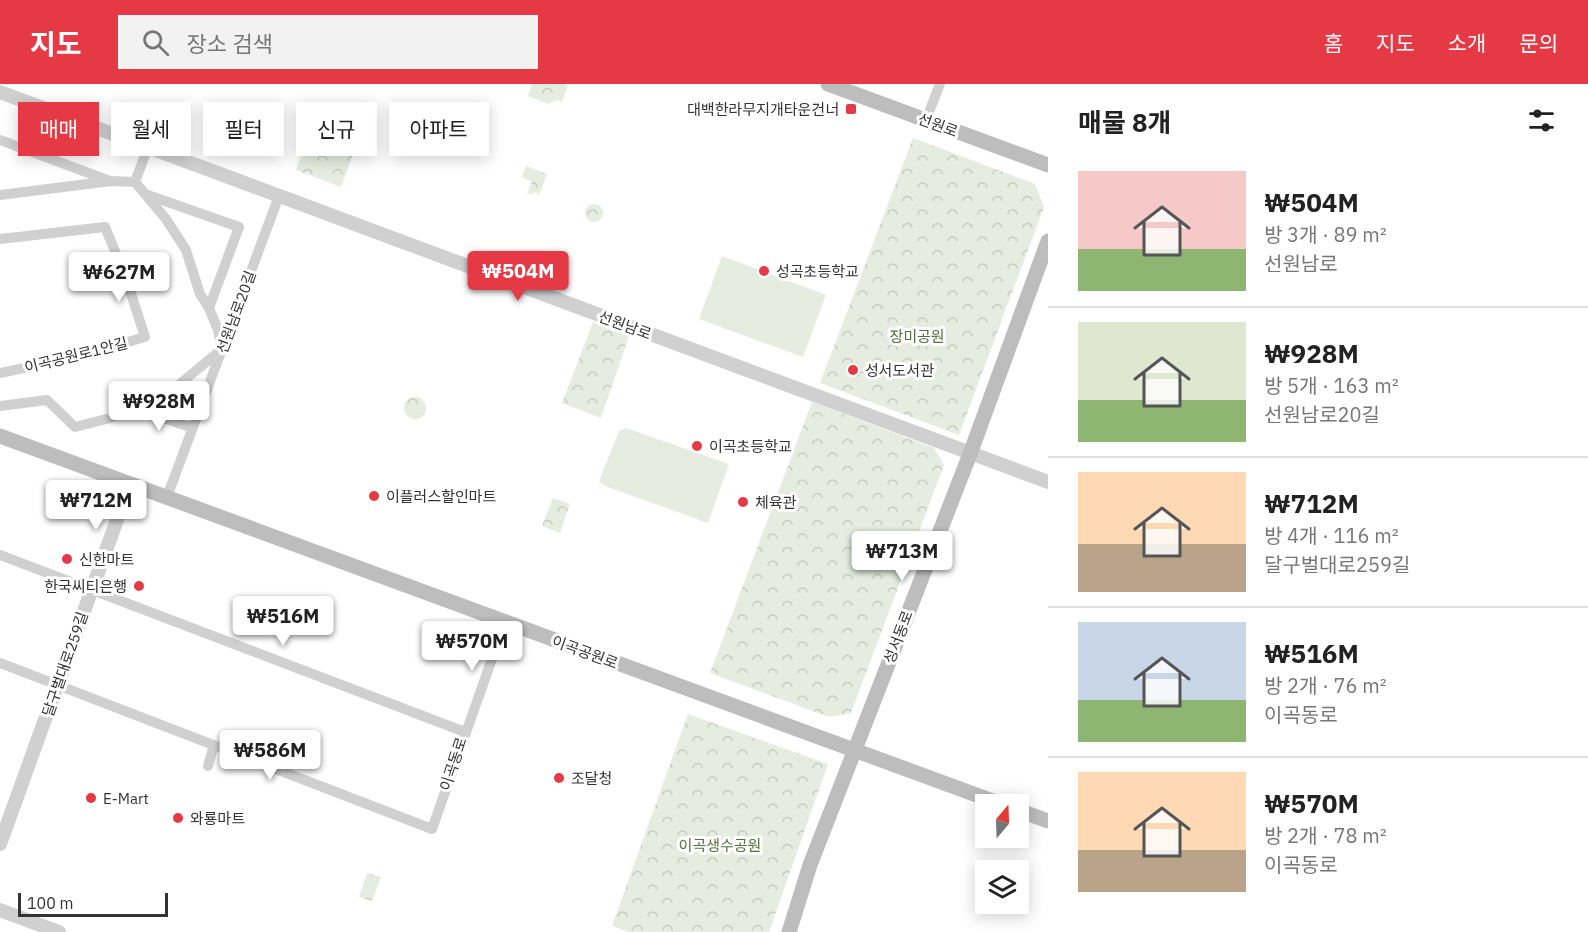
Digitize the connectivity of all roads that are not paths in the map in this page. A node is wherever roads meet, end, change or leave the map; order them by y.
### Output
1 (828, 84) edge
2 (939, 84) edge
3 (0, 92) edge
4 (926, 120) junction
5 (111, 133) edge
6 (0, 141) edge
7 (145, 156) edge
8 (172, 156) edge
9 (1048, 165) edge
10 (111, 181) junction
11 (135, 182) junction
12 (145, 194) junction
13 (0, 195) edge
14 (279, 196) junction
15 (0, 238) edge
16 (1048, 241) edge
17 (209, 308) junction
18 (222, 350) junction
19 (0, 373) edge
20 (0, 406) edge
21 (134, 408) junction
22 (193, 428) junction
23 (0, 435) edge
24 (970, 454) junction
25 (1048, 482) edge
26 (130, 484) junction
27 (167, 497) junction
28 (0, 555) edge
29 (91, 589) junction
30 (505, 622) junction
31 (0, 663) edge
32 (58, 685) junction
33 (465, 732) junction
34 (214, 745) junction
35 (854, 751) junction
36 (208, 766) dead end
37 (975, 795) edge
38 (1029, 814) edge
39 (1048, 821) edge
40 (0, 844) edge
41 (0, 910) edge
42 (59, 932) edge
43 (789, 932) edge

1 - 4 main road, 선원로
2 - 4 street
3 - 5 street, 선원남로
4 - 9 main road, 선원로
6 - 10 street
7 - 11 street
8 - 14 street, 선원남로
10 - 11 street
10 - 13 street
11 - 12 street
12 - 17 street
12 - 17 street
14 - 18 street, 선원남로20길
14 - 24 street, 선원남로
15 - 19 street, 이곡공원로1안길
16 - 24 main road, 성서동로
17 - 18 street
18 - 21 street
18 - 22 street, 선원남로20길
20 - 21 street
21 - 22 street
22 - 27 street, 선원남로20길
23 - 26 main road, 이곡공원로
24 - 25 street, 선원남로
24 - 35 main road, 성서동로
26 - 27 main road, 이곡공원로
26 - 29 street, 달구벌대로259길
27 - 30 main road, 이곡공원로
28 - 29 street, 이곡동로
29 - 32 street, 달구벌대로259길
29 - 33 street, 이곡동로
30 - 33 street
30 - 35 main road, 이곡공원로
31 - 32 street, 이곡동로
32 - 34 street, 이곡동로
32 - 40 street, 달구벌대로259길
33 - 34 street, 이곡동로
34 - 36 street
35 - 37 main road, 이곡공원로
35 - 43 main road, 성서동로
38 - 39 main road
41 - 42 street

